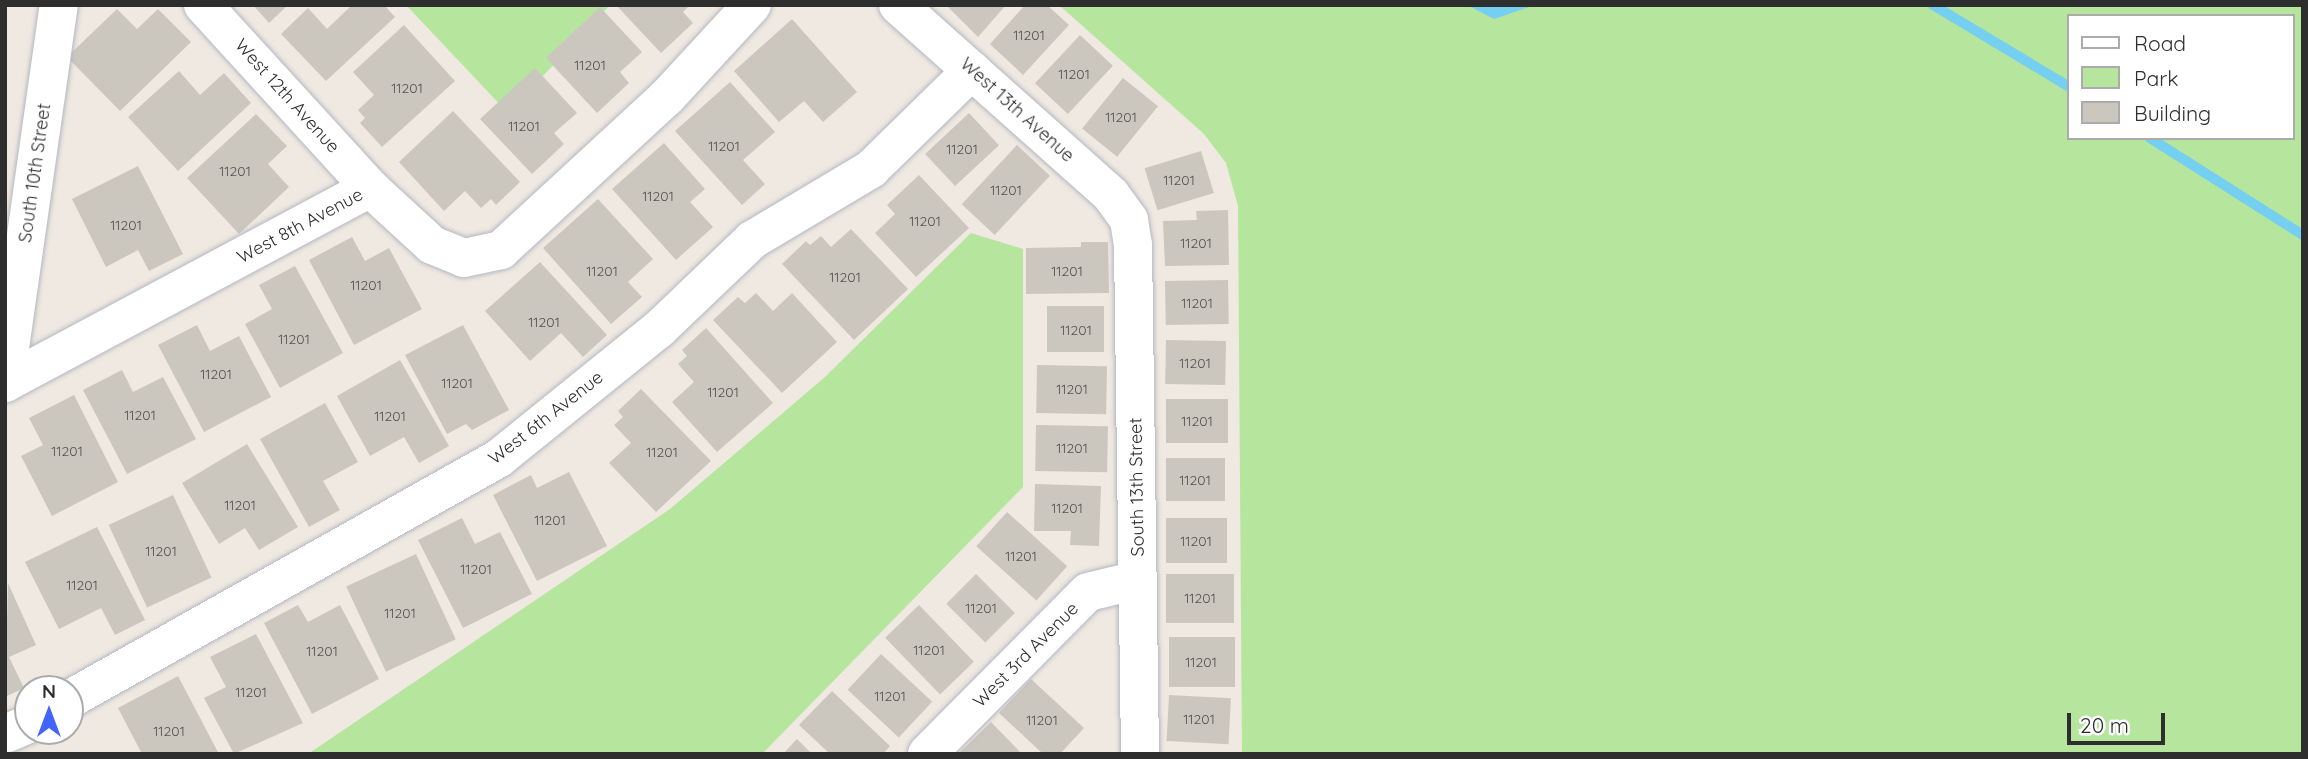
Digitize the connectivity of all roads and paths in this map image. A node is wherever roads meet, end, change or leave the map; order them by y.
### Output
1 (59, 5) edge
2 (203, 5) edge
3 (752, 5) edge
4 (898, 5) edge
5 (972, 70) junction
6 (370, 188) junction
7 (1129, 220) joint
8 (5, 383) edge
9 (1138, 580) junction
10 (84, 691) edge
11 (927, 754) edge
12 (1140, 754) edge

1 - 8 street, South 10th Street
2 - 6 street, West 12th Avenue
3 - 6 street, West 8th Avenue
4 - 5 street, West 13th Avenue
5 - 7 street, West 13th Avenue
5 - 10 street, West 6th Avenue
6 - 8 street, West 8th Avenue
7 - 9 street, South 13th Street
9 - 11 street, West 3rd Avenue
9 - 12 street, South 13th Street

